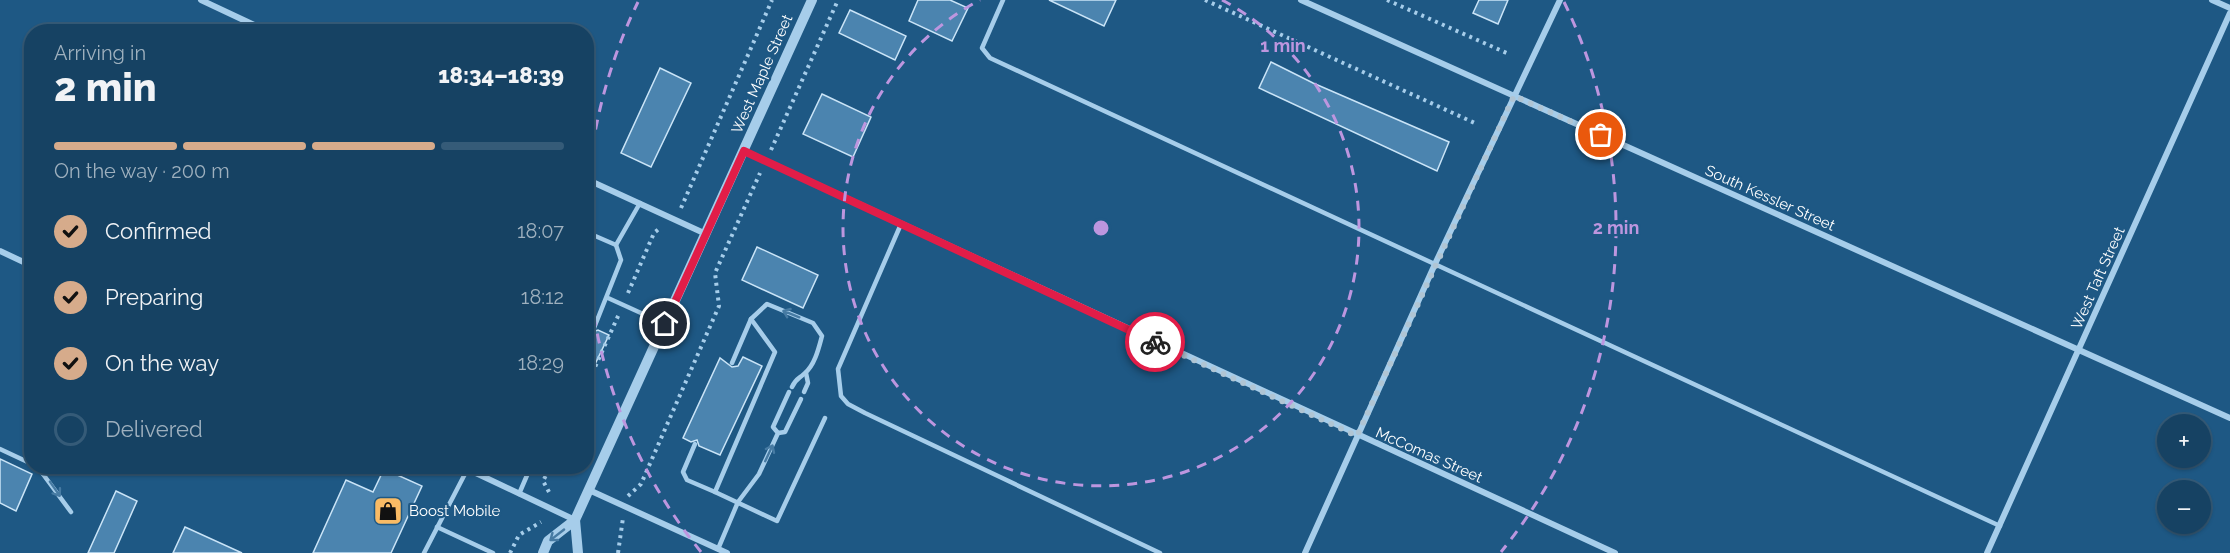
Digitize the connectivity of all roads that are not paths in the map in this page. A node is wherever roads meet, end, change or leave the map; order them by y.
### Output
1 (201, 0) edge
2 (812, 0) edge
3 (1003, 0) edge
4 (1301, 0) edge
5 (1560, 0) edge
6 (2212, 0) edge
7 (2230, 10) edge
8 (252, 24) edge
9 (1514, 96) junction
10 (744, 151) junction
11 (594, 183) edge
12 (640, 203) junction
13 (901, 224) junction
14 (706, 234) junction
15 (594, 235) edge
16 (616, 245) junction
17 (0, 251) edge
18 (24, 262) edge
19 (1435, 264) junction
20 (608, 298) junction
21 (751, 320) junction
22 (665, 324) junction
23 (594, 328) dead end
24 (2079, 350) junction
25 (732, 363) dead end
26 (806, 373) junction
27 (804, 392) dead end
28 (801, 399) dead end
29 (825, 418) dead end
30 (2230, 418) edge
31 (778, 434) junction
32 (1357, 436) junction
33 (695, 444) dead end
34 (0, 449) edge
35 (24, 460) edge
36 (43, 474) edge
37 (461, 474) edge
38 (477, 474) edge
39 (528, 474) edge
40 (589, 490) junction
41 (715, 492) junction
42 (519, 494) junction
43 (738, 502) junction
44 (71, 512) dead end
45 (575, 520) junction
46 (2000, 526) junction
47 (437, 527) junction
48 (718, 549) junction
49 (486, 551) edge
50 (424, 553) edge
51 (494, 553) edge
52 (543, 553) edge
53 (578, 553) edge
54 (727, 553) edge
55 (1160, 553) edge
56 (1305, 553) edge
57 (1615, 553) edge
58 (1988, 553) edge

1 - 8 street
2 - 10 street, West Maple Street
3 - 19 lane
4 - 9 street, South Kessler Street
5 - 9 street
6 - 7 street
7 - 24 street, West Taft Street
9 - 19 street
9 - 24 street, South Kessler Street
10 - 13 street, McComas Street
10 - 14 street, West Maple Street
11 - 12 street
12 - 14 street
12 - 16 lane
13 - 32 street, McComas Street
13 - 55 lane
14 - 22 street, West Maple Street
15 - 16 lane
16 - 20 lane
17 - 18 street
19 - 32 street
19 - 46 lane
20 - 22 lane
20 - 23 lane
21 - 25 lane
26 -> 21 lane
21 - 41 lane
22 - 40 street, West Maple Street
24 - 30 street, South Kessler Street
24 - 46 street, West Taft Street
26 - 27 lane
26 - 31 lane
28 - 31 lane
29 - 43 lane
43 -> 31 lane
32 - 56 street
32 - 57 street, McComas Street
33 - 41 lane
34 - 35 lane
36 -> 44 lane
37 - 47 lane
38 - 42 street
39 - 42 lane
40 - 45 street, West Maple Street
40 - 48 street
41 - 43 lane
42 - 45 street
43 - 48 lane
45 -> 52 street, West Maple Street
45 - 53 street
46 - 58 street, West Taft Street
47 - 49 lane
47 - 50 lane
48 - 54 street
49 - 51 lane

